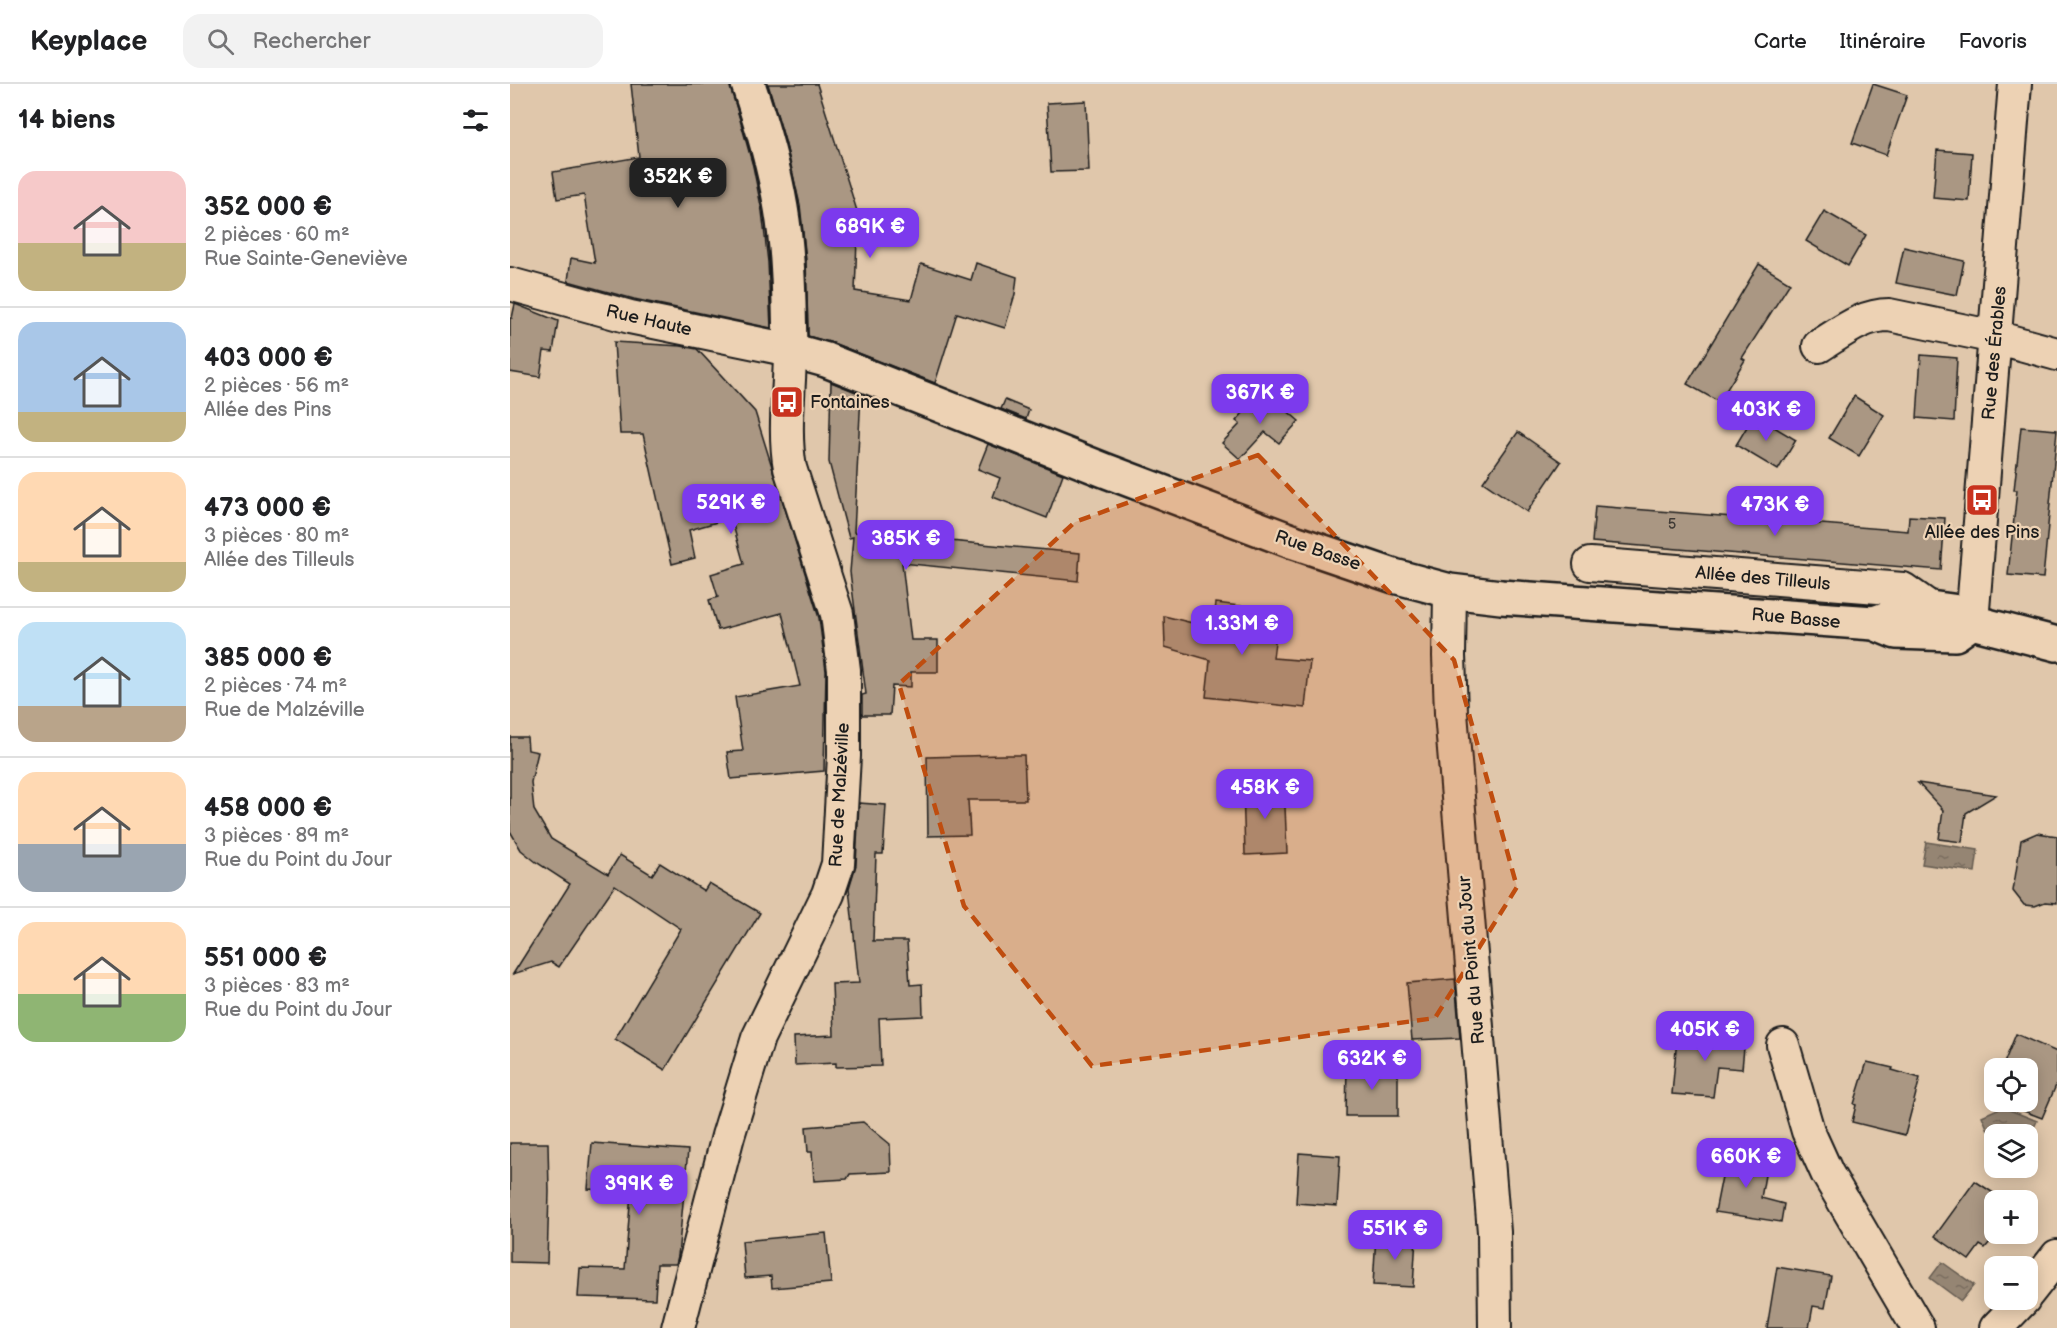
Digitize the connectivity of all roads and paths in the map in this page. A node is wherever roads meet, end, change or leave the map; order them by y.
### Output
1 (748, 84) edge
2 (2015, 84) edge
3 (510, 284) edge
4 (1995, 337) junction
5 (1819, 346) dead end
6 (790, 350) junction
7 (2057, 354) edge
8 (1590, 564) dead end
9 (1450, 591) junction
10 (1930, 608) junction
11 (1972, 622) junction
12 (1874, 623) junction
13 (2057, 644) edge
14 (1783, 1045) dead end
15 (2057, 1256) edge
16 (2038, 1280) edge
17 (2013, 1310) edge
18 (678, 1328) edge
19 (1494, 1328) edge
20 (1918, 1328) edge
21 (1996, 1328) edge

1 - 6 street
2 - 4 street, Rue des Érables
3 - 6 street, Rue Haute
4 - 5 street
4 - 7 street
4 - 11 street, Rue des Érables
6 - 9 street, Rue Basse
6 - 18 street, Rue de Malzéville
8 - 10 street, Allée des Tilleuls
9 - 12 street, Rue Basse
9 - 19 street, Rue du Point du Jour
10 - 11 street, Rue Basse
10 - 12 street, Rue Basse
11 - 12 street, Rue Basse
11 - 13 street
14 - 20 street
15 - 16 street
17 - 21 street

